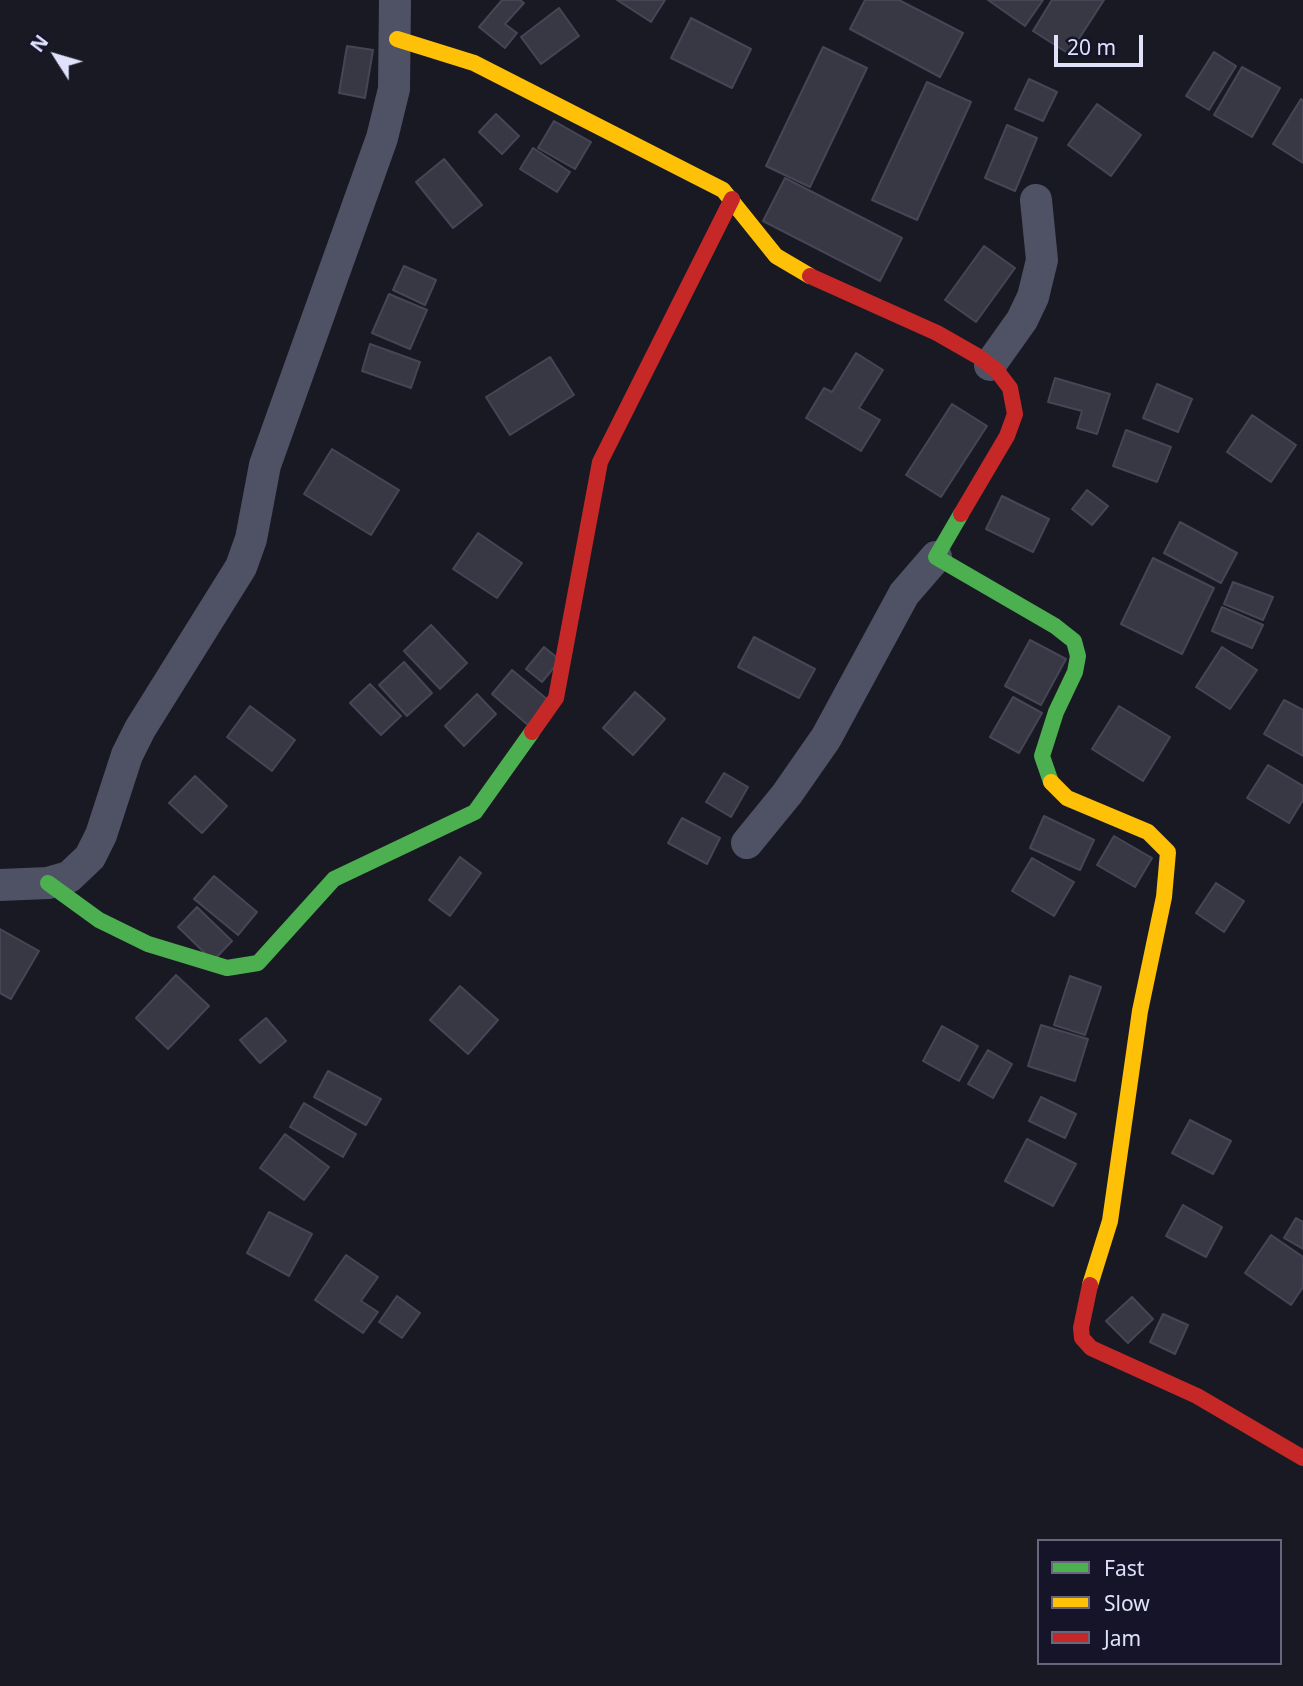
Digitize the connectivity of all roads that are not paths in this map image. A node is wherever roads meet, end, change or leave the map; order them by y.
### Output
1 (395, 0) edge
2 (397, 39) junction
3 (732, 199) junction
4 (1036, 200) dead end
5 (990, 365) junction
6 (936, 557) junction
7 (747, 843) dead end
8 (48, 883) junction
9 (0, 885) edge
10 (1303, 1458) edge

1 - 2 street
2 - 3 street
2 - 8 street
3 - 5 street
3 - 8 street
4 - 5 street
5 - 6 street
6 - 7 street
6 - 10 street
8 - 9 street

